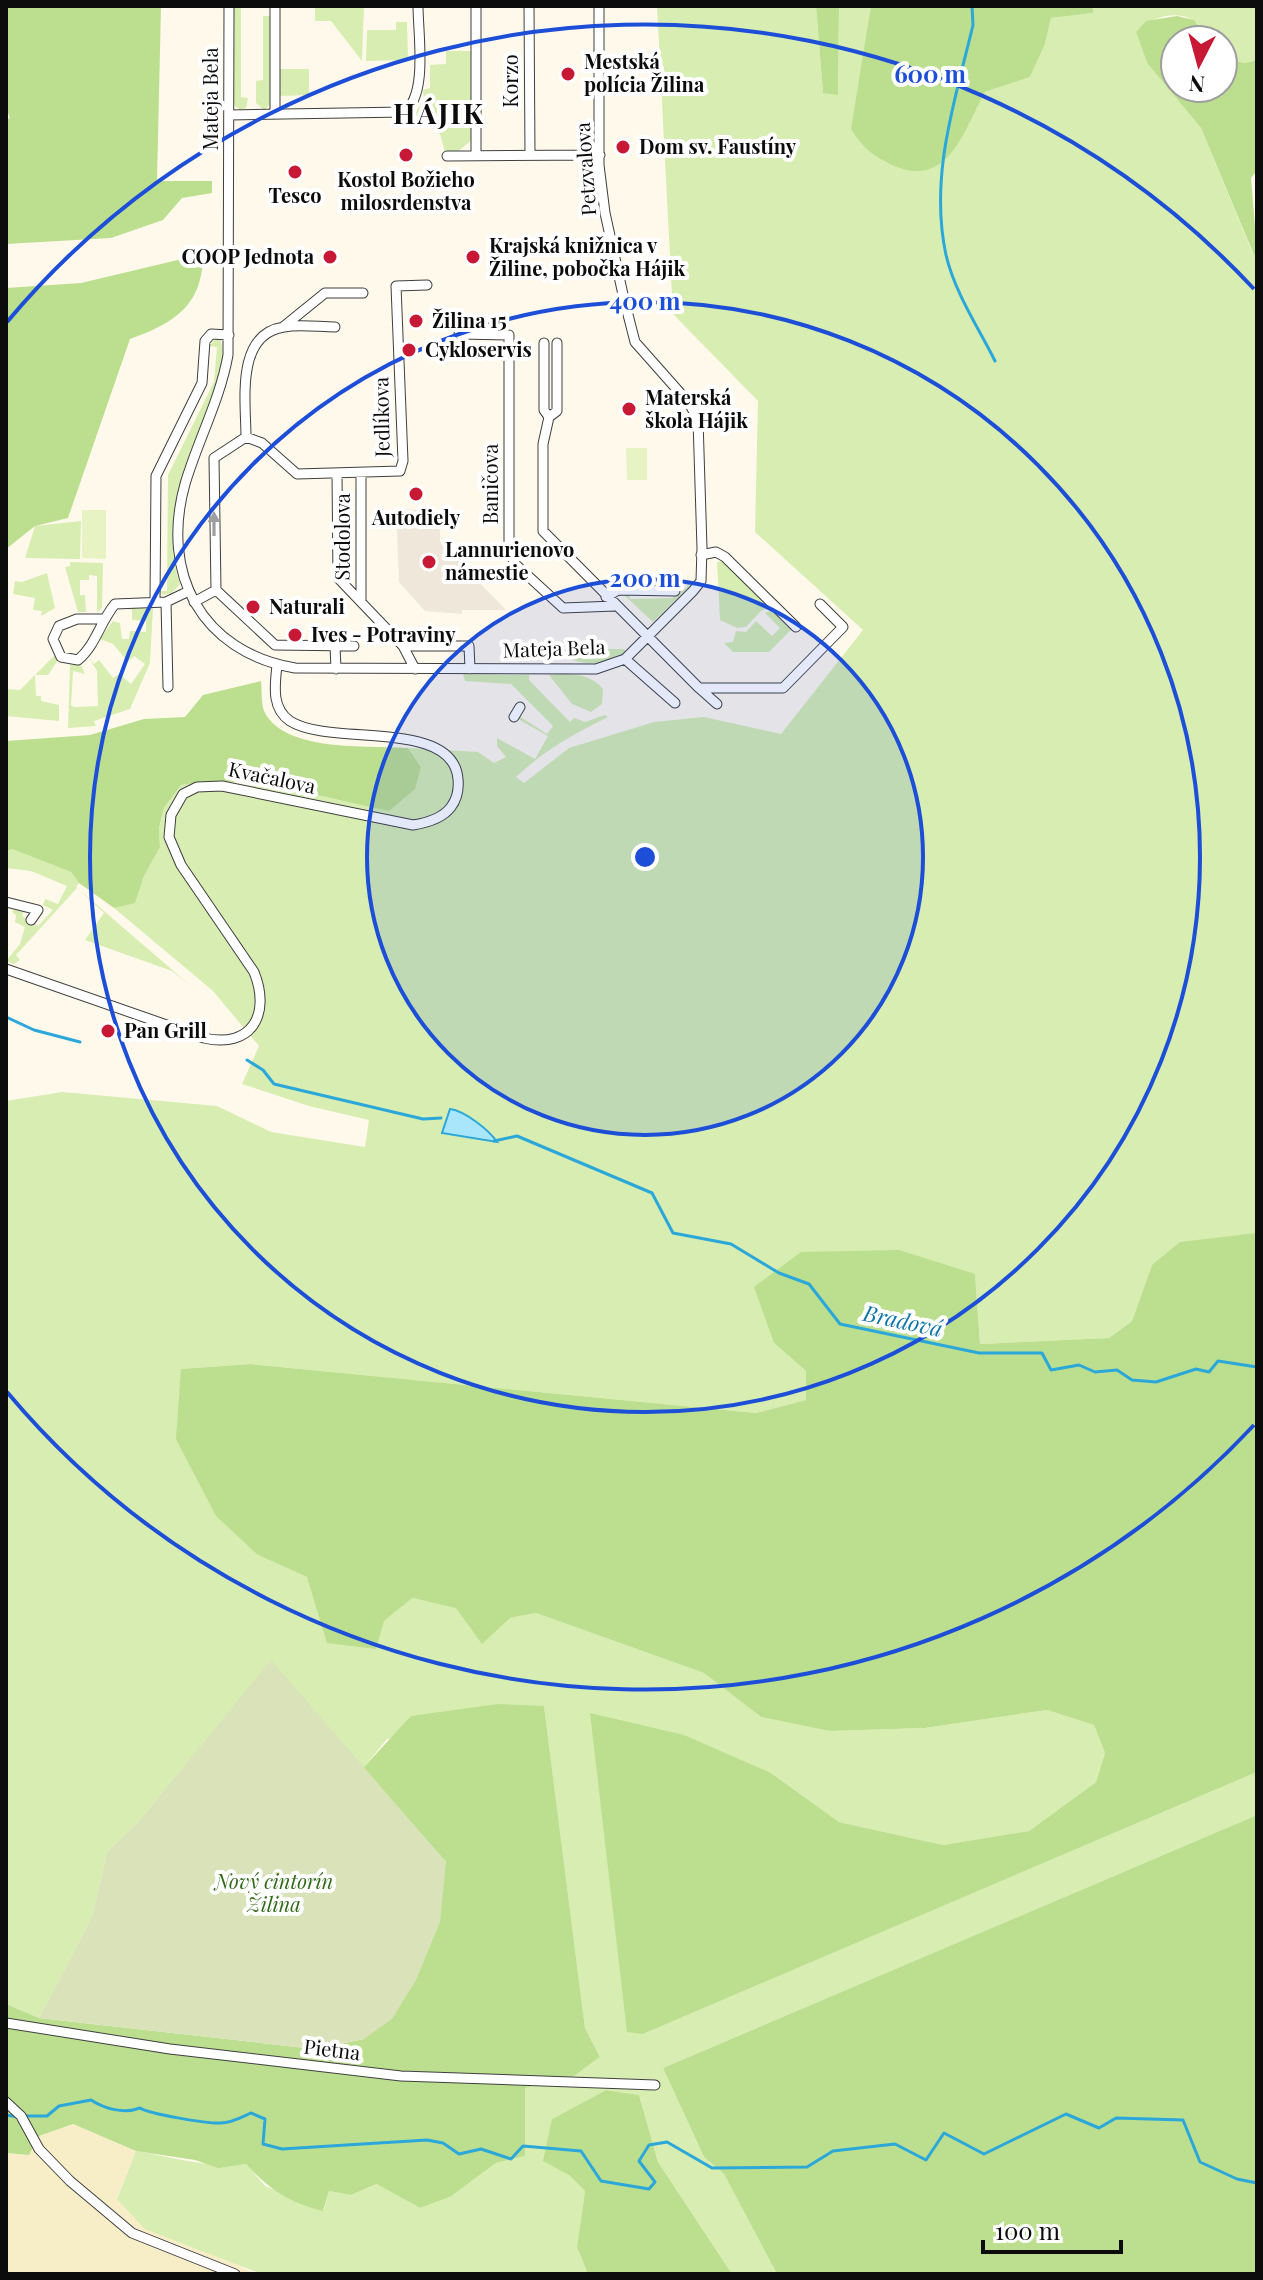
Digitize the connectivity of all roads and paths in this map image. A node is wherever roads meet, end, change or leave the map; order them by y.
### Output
1 (229, 6) edge
2 (275, 6) edge
3 (418, 6) edge
4 (476, 6) edge
5 (529, 6) edge
6 (599, 6) edge
7 (275, 114) junction
8 (229, 115) junction
9 (476, 155) junction
10 (530, 155) junction
11 (600, 155) junction
12 (447, 156) dead end
13 (427, 285) dead end
14 (363, 293) dead end
15 (283, 327) junction
16 (335, 327) dead end
17 (459, 334) dead end
18 (229, 335) junction
19 (544, 343) dead end
20 (557, 343) dead end
21 (549, 417) junction
22 (246, 437) junction
23 (196, 453) junction
24 (214, 458) junction
25 (337, 474) junction
26 (361, 474) junction
27 (702, 543) joint
28 (701, 555) junction
29 (216, 590) junction
30 (189, 591) junction
31 (675, 591) dead end
32 (606, 597) junction
33 (361, 601) junction
34 (155, 602) junction
35 (166, 602) junction
36 (194, 602) junction
37 (820, 604) dead end
38 (615, 606) junction
39 (103, 619) junction
40 (796, 627) dead end
41 (647, 638) junction
42 (335, 646) junction
43 (354, 646) dead end
44 (403, 646) junction
45 (625, 659) junction
46 (277, 665) junction
47 (336, 669) junction
48 (415, 669) junction
49 (470, 669) junction
50 (168, 687) dead end
51 (699, 688) junction
52 (675, 703) dead end
53 (717, 704) dead end
54 (520, 707) dead end
55 (514, 717) dead end
56 (6, 902) edge
57 (31, 920) dead end
58 (6, 969) edge
59 (6, 2023) edge
60 (655, 2085) dead end
61 (6, 2102) edge
62 (235, 2274) edge

1 - 8 street, Mateja Bela
2 - 7 street
3 - 7 street
4 - 9 street, Korzo
5 - 10 street, Korzo
6 - 11 street, Petzvalova
7 - 8 street
8 - 18 street, Mateja Bela
9 - 10 street
9 - 12 street
10 - 11 street
11 - 27 street, Petzvalova
13 - 26 street, Jedlíkova
14 - 15 street
15 - 16 street
15 - 22 street
17 - 38 street, Baničova
18 - 23 street, Mateja Bela
18 - 34 street
19 - 21 street
20 - 21 street
21 - 32 street
22 - 24 street
22 - 25 street, Jedlíkova
23 - 24 street
23 - 30 street, Mateja Bela
29 -> 24 street
25 - 26 street, Jedlíkova
25 - 33 street, Stodolova
26 - 33 street, Stodolova
27 - 28 street, Mateja Bela
28 - 40 street
28 - 41 street, Mateja Bela
29 - 36 street
29 - 42 street
30 - 35 street
30 - 36 street, Mateja Bela
31 - 32 street
32 - 38 street
33 - 44 street, Stodolova
34 - 35 street
34 - 39 street
35 - 50 street
36 - 46 street, Mateja Bela
37 - 51 street
38 - 41 street
39 - 39 street
41 - 45 street, Mateja Bela
41 - 51 street
42 - 43 street
42 - 47 street
44 - 48 street, Stodolova
44 - 49 street
45 - 49 street, Mateja Bela
45 - 52 street
46 - 47 street, Mateja Bela
46 - 58 street, Kvačalova
47 - 48 street, Mateja Bela
48 - 49 street, Mateja Bela
51 - 53 street
54 - 55 street
56 - 57 street
59 - 60 street, Pietna
61 - 62 street

